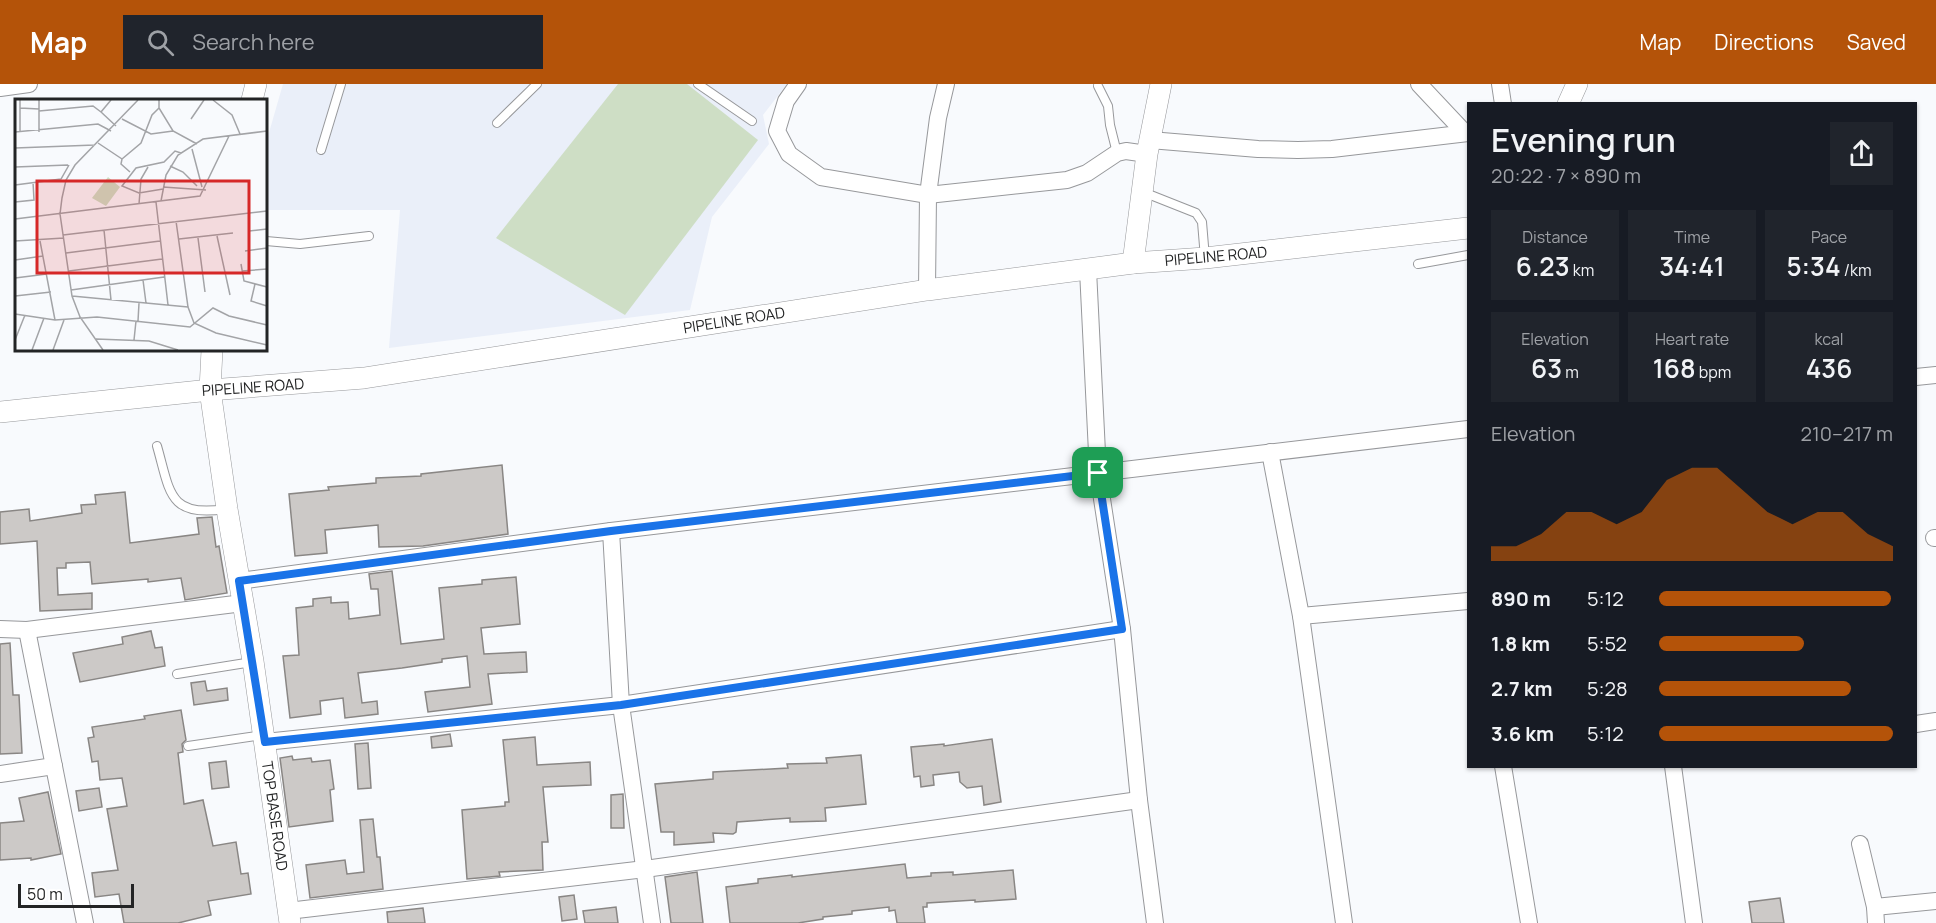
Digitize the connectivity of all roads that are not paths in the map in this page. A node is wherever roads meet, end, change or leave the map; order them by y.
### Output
1 (29, 84) edge
2 (256, 84) edge
3 (341, 84) edge
4 (537, 84) edge
5 (698, 84) edge
6 (798, 84) edge
7 (946, 84) edge
8 (1161, 84) edge
9 (1419, 84) edge
10 (1500, 84) edge
11 (1576, 84) edge
12 (1098, 86) dead end
13 (0, 88) edge
14 (252, 99) edge
15 (1503, 102) edge
16 (1569, 102) edge
17 (752, 120) dead end
18 (497, 123) dead end
19 (1467, 133) edge
20 (1148, 147) junction
21 (321, 150) dead end
22 (1117, 153) junction
23 (1142, 192) junction
24 (928, 195) junction
25 (1467, 228) edge
26 (369, 236) dead end
27 (267, 240) edge
28 (1467, 255) edge
29 (1205, 258) junction
30 (1133, 263) junction
31 (1418, 264) dead end
32 (1088, 270) junction
33 (927, 290) junction
34 (212, 351) edge
35 (1936, 375) edge
36 (1917, 377) edge
37 (210, 390) junction
38 (0, 412) edge
39 (1467, 429) edge
40 (157, 446) dead end
41 (1270, 452) junction
42 (1098, 473) junction
43 (226, 509) junction
44 (611, 531) junction
45 (239, 581) junction
46 (1467, 601) edge
47 (243, 603) junction
48 (1300, 616) junction
49 (0, 629) edge
50 (1122, 629) junction
51 (27, 630) junction
52 (253, 662) junction
53 (177, 674) dead end
54 (621, 705) junction
55 (1936, 721) edge
56 (1917, 724) edge
57 (264, 738) junction
58 (188, 746) dead end
59 (54, 766) junction
60 (1503, 768) edge
61 (1672, 768) edge
62 (0, 774) edge
63 (1139, 800) junction
64 (1860, 844) dead end
65 (645, 869) junction
66 (1936, 901) edge
67 (1876, 915) edge
68 (289, 917) edge
69 (84, 923) edge
70 (651, 923) edge
71 (1155, 923) edge
72 (1344, 923) edge
73 (1529, 923) edge
74 (1694, 923) edge

1 - 13 street
2 - 14 street
3 - 21 lane
4 - 18 lane
5 - 17 lane
6 - 24 street
7 - 24 street
8 - 20 street
9 - 19 street
10 - 15 street
11 - 16 street
12 - 22 lane
19 - 20 street
20 - 22 street
20 - 23 street
22 - 24 street
23 - 29 lane
23 - 30 street
24 - 33 street
25 - 29 street, PIPELINE ROAD
26 - 27 lane
28 - 31 lane
29 - 30 street, PIPELINE ROAD
30 - 32 street, PIPELINE ROAD
32 - 33 street, PIPELINE ROAD
32 - 42 street
33 - 37 street, PIPELINE ROAD
34 - 37 street, TOP BASE ROAD
35 - 36 street
37 - 38 street, PIPELINE ROAD
37 - 43 street, TOP BASE ROAD
39 - 41 street
40 - 43 lane
41 - 42 street
41 - 48 street
42 - 44 street
42 - 50 street
43 - 45 street, TOP BASE ROAD
44 - 45 street
44 - 54 street
45 - 47 street, TOP BASE ROAD
46 - 48 street
47 - 51 street
47 - 52 street, TOP BASE ROAD
48 - 72 street
49 - 51 street
50 - 54 street
50 - 63 street
51 - 59 street
52 - 53 lane
52 - 57 street, TOP BASE ROAD
54 - 57 street
54 - 65 street
55 - 56 street
57 - 58 lane
57 - 68 street, TOP BASE ROAD
59 - 62 street
59 - 69 street
60 - 73 street
61 - 74 street
63 - 65 street
63 - 71 street
64 - 67 street
65 - 68 street
65 - 70 street
66 - 67 street

